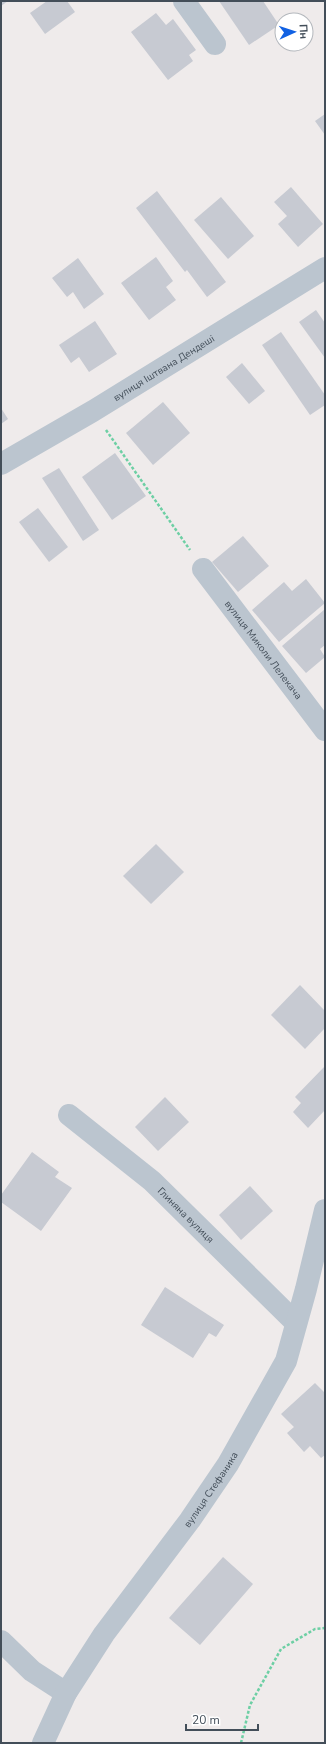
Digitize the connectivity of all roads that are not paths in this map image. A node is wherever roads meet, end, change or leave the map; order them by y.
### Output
1 (184, 1) edge
2 (215, 44) dead end
3 (325, 268) edge
4 (1, 464) edge
5 (203, 569) road end
6 (325, 730) edge
7 (69, 1115) dead end
8 (325, 1210) edge
9 (296, 1323) junction
10 (1, 1641) edge
11 (66, 1693) junction
12 (43, 1743) edge

1 - 2 street
3 - 4 street, вулиця Іштвана Дендеші
5 - 6 street, вулиця Миколи Лелекача
7 - 9 street, Глиняна вулиця
8 - 9 street, вулиця Стефаника
9 - 11 street, вулиця Стефаника
10 - 11 street
11 - 12 street, вулиця Стефаника

